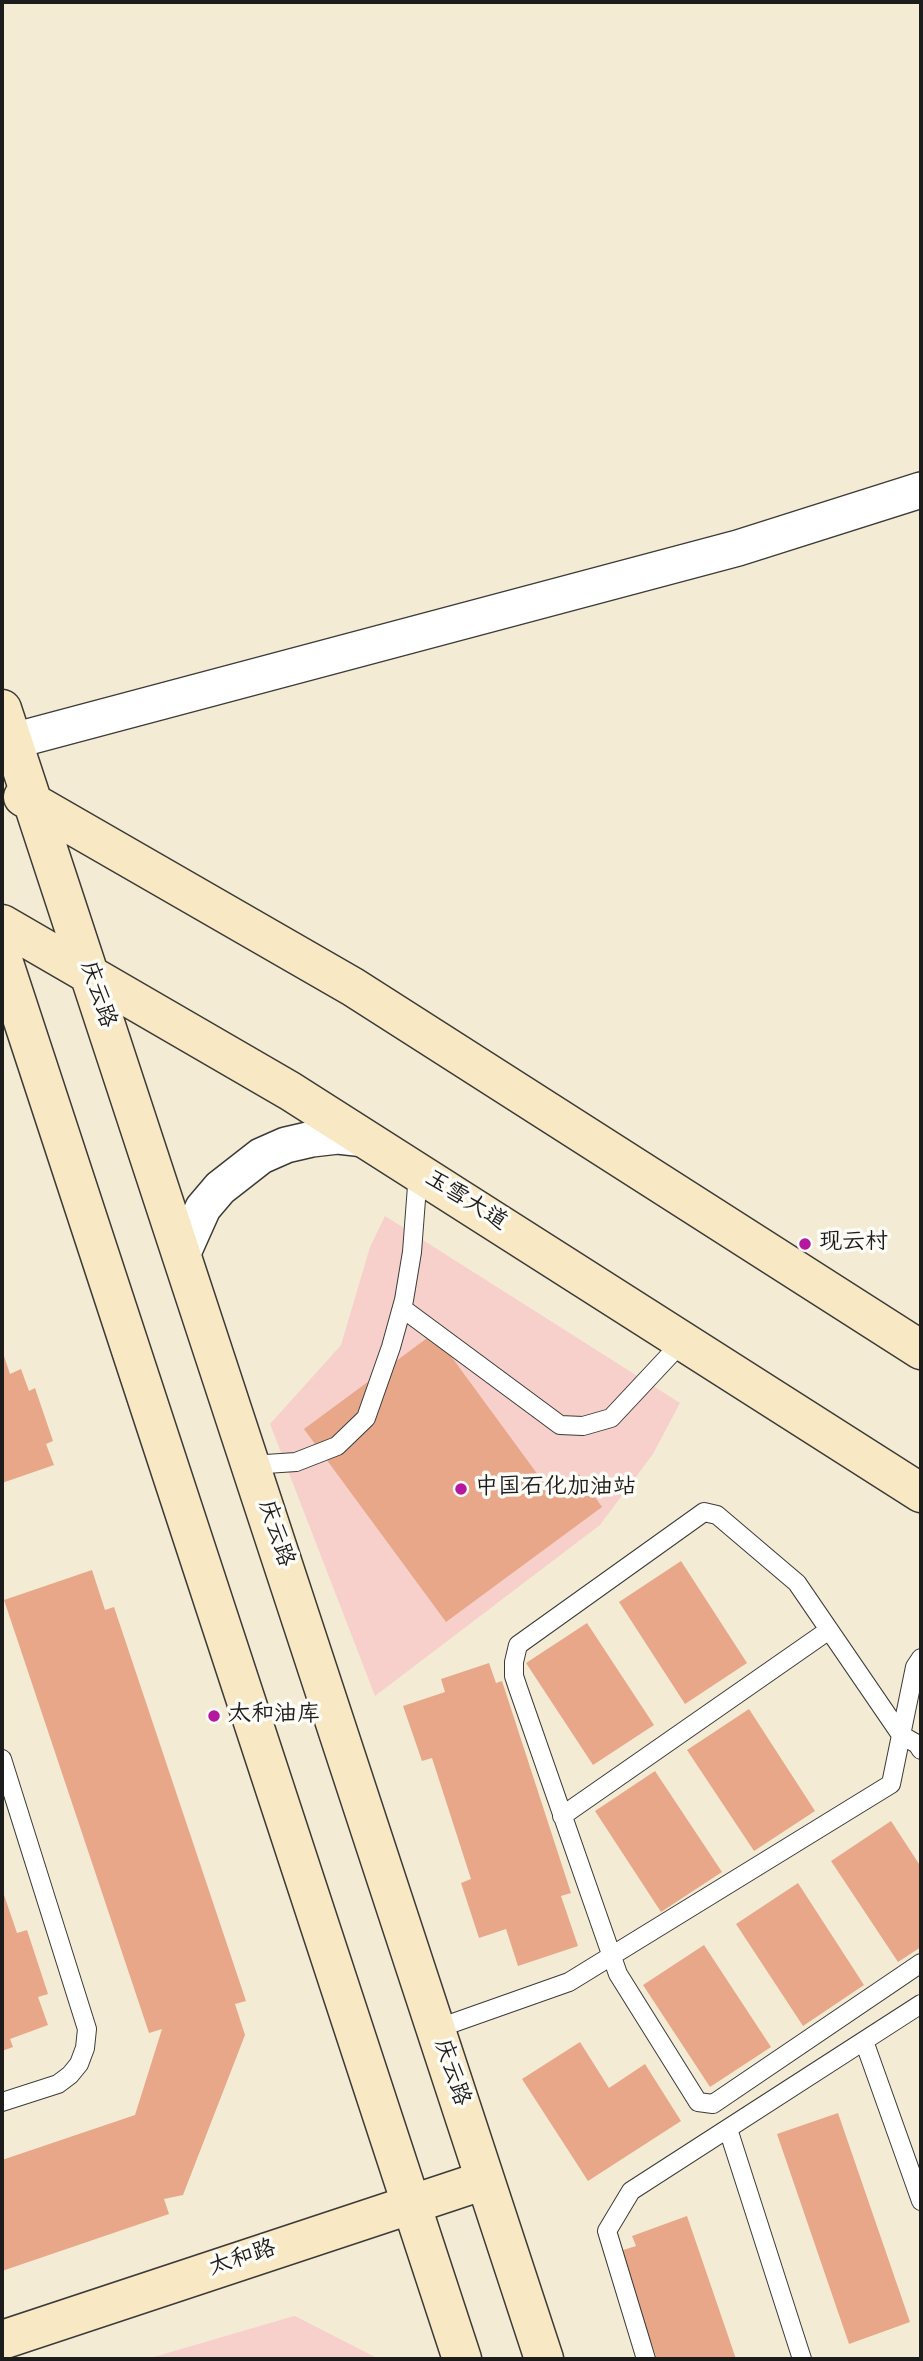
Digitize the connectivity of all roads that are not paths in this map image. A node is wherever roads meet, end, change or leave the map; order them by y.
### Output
1 (921, 491) edge
2 (7, 725) edge
3 (17, 794) edge
4 (2, 923) edge
5 (2, 957) edge
6 (89, 974) junction
7 (365, 1139) junction
8 (418, 1173) junction
9 (182, 1255) junction
10 (402, 1308) junction
11 (683, 1341) junction
12 (921, 1350) edge
13 (251, 1465) junction
14 (921, 1493) edge
15 (829, 1630) junction
16 (921, 1658) edge
17 (901, 1735) junction
18 (921, 1750) edge
19 (2, 1759) edge
20 (562, 1816) junction
21 (611, 1955) junction
22 (921, 1963) edge
23 (921, 2004) edge
24 (436, 2029) junction
25 (864, 2040) junction
26 (2, 2102) edge
27 (728, 2129) junction
28 (485, 2180) junction
29 (921, 2201) edge
30 (411, 2204) junction
31 (2, 2340) edge
32 (462, 2359) edge
33 (544, 2359) edge
34 (646, 2359) edge
35 (802, 2359) edge

1 - 2 street
2 - 3 main road, 庆云路
3 - 6 main road, 庆云路
3 - 12 main road
4 - 6 main road, 玉雪大道
5 - 30 main road
6 - 7 main road, 玉雪大道
6 - 9 main road, 庆云路
7 - 8 main road, 玉雪大道
7 - 9 street
8 - 10 lane
8 - 11 main road, 玉雪大道
9 - 13 main road, 庆云路
10 - 11 lane
10 - 13 lane
11 - 14 main road, 玉雪大道
13 - 24 main road, 庆云路
15 - 17 lane
15 - 20 lane
15 - 20 lane
16 - 17 lane
17 - 18 lane
17 - 21 lane
19 - 26 lane
20 - 21 lane
21 - 22 lane
21 - 24 lane
23 - 25 lane
24 - 28 main road, 庆云路
25 - 27 lane
25 - 29 lane
27 - 34 lane
27 - 35 lane
28 - 30 main road, 太和路
28 - 33 main road, 庆云路
30 - 31 main road, 太和路
30 - 32 main road

